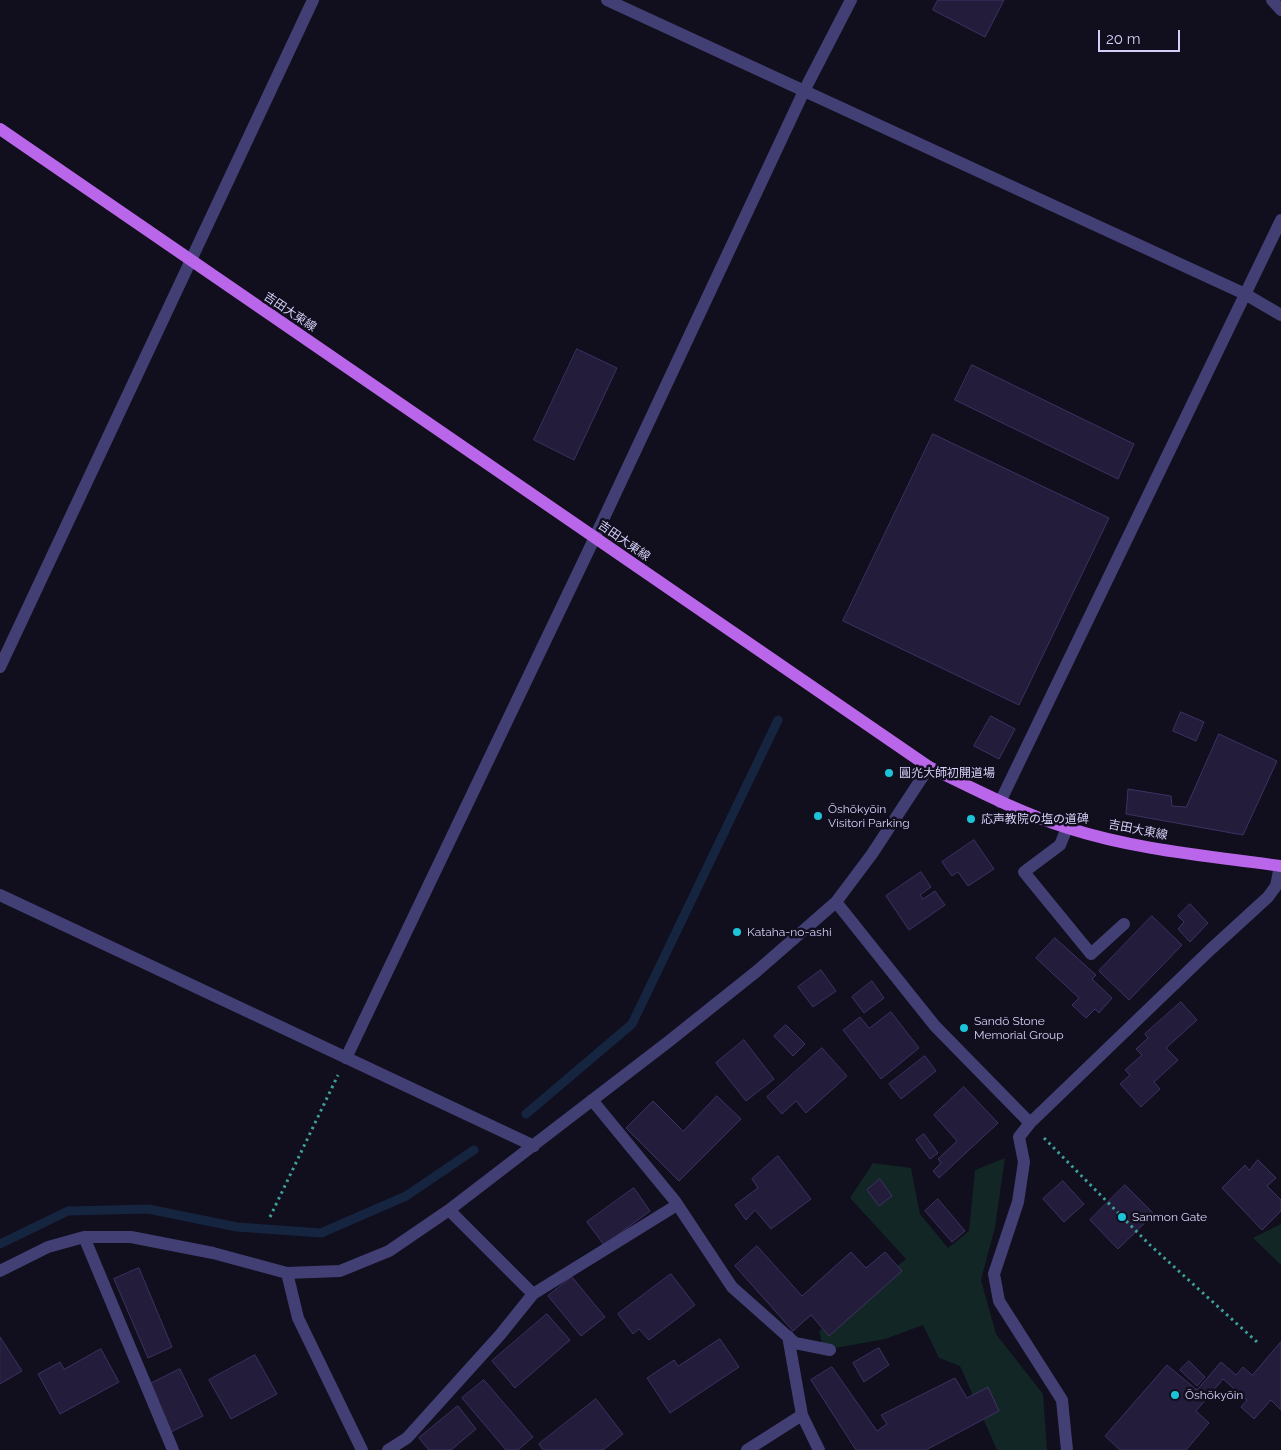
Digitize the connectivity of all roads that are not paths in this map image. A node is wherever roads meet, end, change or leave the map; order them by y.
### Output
1 (312, 0) edge
2 (607, 0) edge
3 (851, 0) edge
4 (1272, 0) edge
5 (1281, 10) edge
6 (804, 91) junction
7 (0, 129) edge
8 (1281, 220) edge
9 (189, 260) junction
10 (1245, 294) junction
11 (1281, 315) edge
12 (595, 537) junction
13 (0, 667) edge
14 (929, 767) junction
15 (1000, 802) junction
16 (1067, 828) junction
17 (1281, 866) edge
18 (0, 895) edge
19 (836, 902) junction
20 (1124, 924) dead end
21 (346, 1058) junction
22 (592, 1100) junction
23 (1030, 1124) junction
24 (534, 1146) junction
25 (677, 1205) junction
26 (449, 1210) junction
27 (84, 1237) junction
28 (0, 1271) edge
29 (287, 1273) junction
30 (533, 1294) junction
31 (788, 1336) junction
32 (830, 1350) dead end
33 (802, 1415) junction
34 (173, 1450) edge
35 (362, 1450) edge
36 (388, 1450) edge
37 (747, 1450) edge
38 (819, 1450) edge
39 (1068, 1450) edge

1 - 9 street
2 - 6 street
3 - 6 street
4 - 5 street
6 - 10 street
6 - 12 street
7 - 9 main road, 吉田大東線
8 - 10 street
9 - 12 main road, 吉田大東線
9 - 13 street
10 - 11 street
10 - 15 street
12 - 14 main road, 吉田大東線
12 - 21 street
14 - 15 main road, 吉田大東線
14 - 19 street
15 - 16 main road, 吉田大東線
16 - 17 main road, 吉田大東線
16 - 20 street
17 - 23 street
18 - 21 street
19 - 22 street
19 - 23 street
21 - 24 street
22 - 24 street
22 - 25 street
23 - 39 street
24 - 26 street
25 - 30 street
25 - 31 street
26 - 29 street
26 - 30 street
27 - 28 street
27 - 29 street
27 - 34 street
29 - 35 street
30 - 36 street
31 - 32 street
31 - 33 street
33 - 37 street
33 - 38 street

